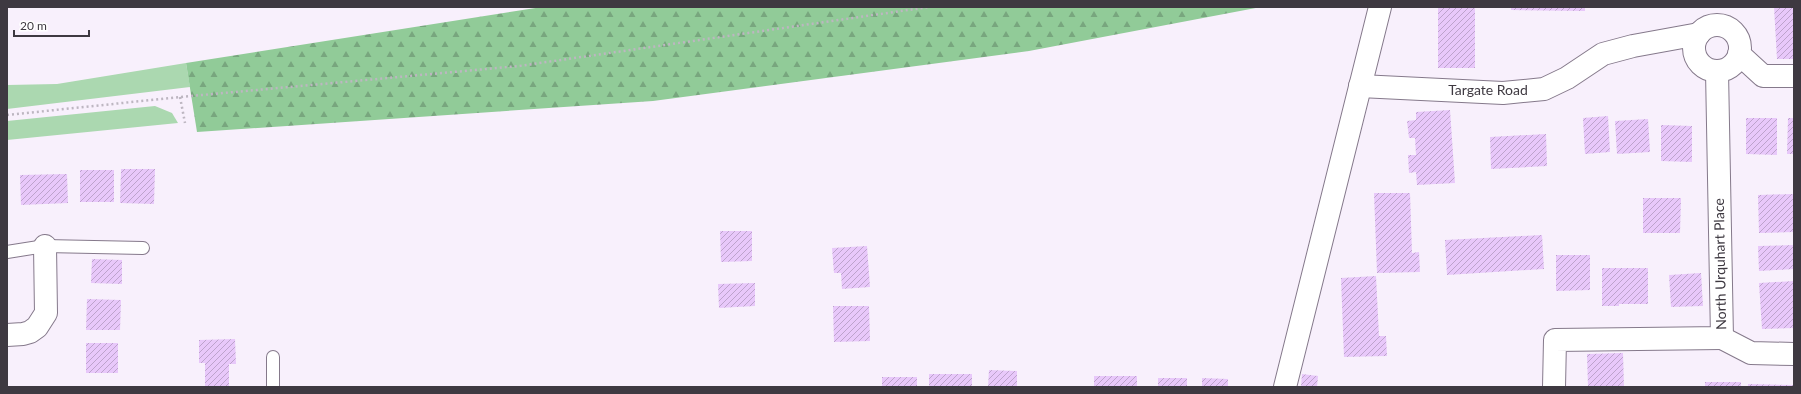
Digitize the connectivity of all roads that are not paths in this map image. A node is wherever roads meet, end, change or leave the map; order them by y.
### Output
1 (1380, 7) edge
2 (1720, 16) edge
3 (1699, 34) junction
4 (1739, 54) junction
5 (1717, 71) junction
6 (1794, 76) edge
7 (1360, 86) junction
8 (45, 246) junction
9 (143, 248) dead end
10 (7, 252) edge
11 (7, 335) edge
12 (1722, 338) junction
13 (1794, 354) edge
14 (273, 357) dead end
15 (273, 387) edge
16 (1285, 387) edge
17 (1554, 387) edge

1 - 7 street
2 - 3 street, Targate Road
2 - 4 street, Targate Road
3 - 5 street
3 - 7 street, Targate Road
4 - 5 street
4 - 6 street
5 - 12 street, North Urquhart Place
7 - 16 street
8 - 9 lane
8 - 10 lane
8 - 11 street
12 - 13 street
12 - 17 street, North Urquhart Place
14 - 15 lane

